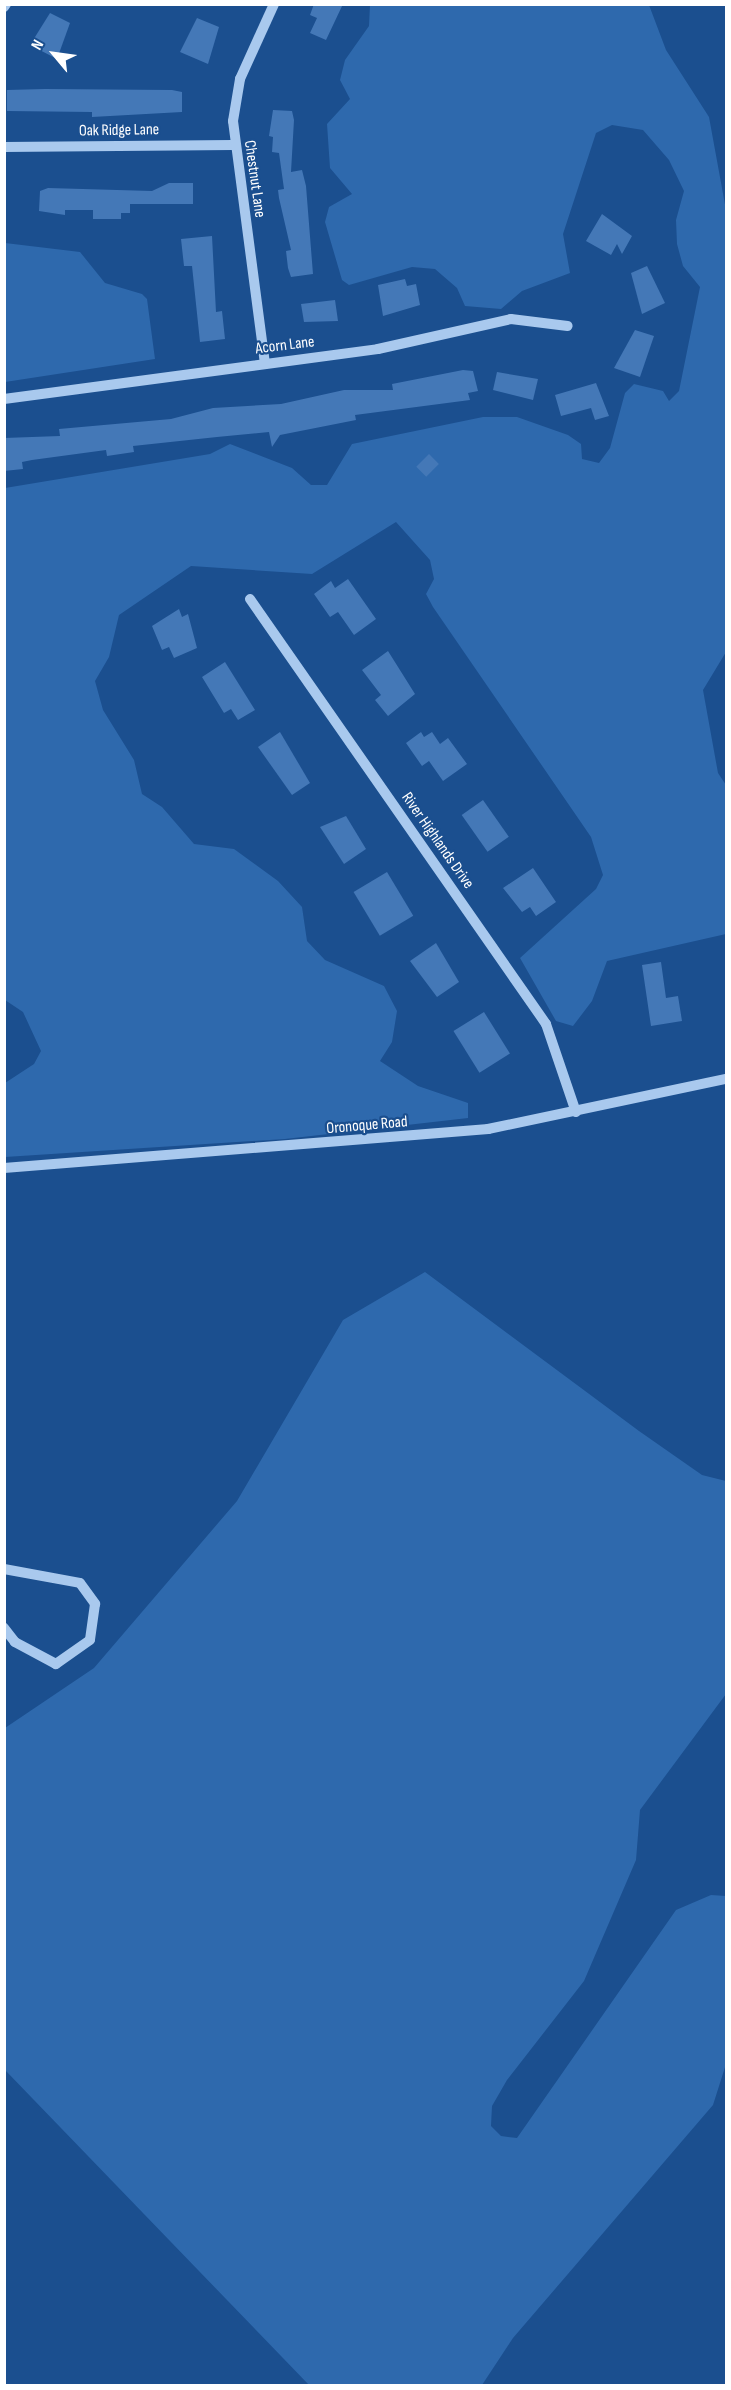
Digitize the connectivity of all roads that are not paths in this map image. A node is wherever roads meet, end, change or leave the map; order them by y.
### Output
1 (273, 4) edge
2 (233, 145) junction
3 (4, 147) edge
4 (568, 326) dead end
5 (265, 364) junction
6 (4, 399) edge
7 (249, 598) dead end
8 (726, 1079) edge
9 (576, 1112) junction
10 (4, 1168) edge
11 (4, 1569) edge
12 (4, 1628) edge

1 - 2 street, Chestnut Lane
2 - 3 street, Oak Ridge Lane
2 - 5 street, Chestnut Lane
4 - 5 street, Acorn Lane
5 - 6 street, Acorn Lane
7 - 9 street, River Highlands Drive
8 - 9 street, Oronoque Road
9 - 10 street, Oronoque Road
11 - 12 street

